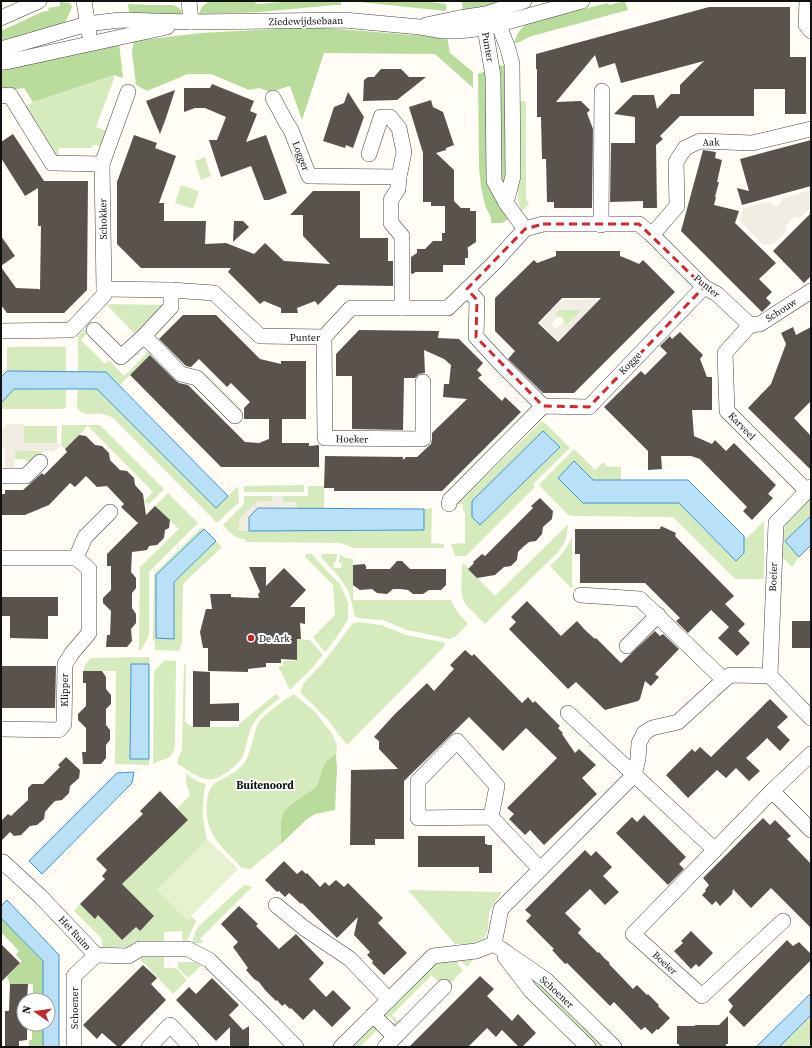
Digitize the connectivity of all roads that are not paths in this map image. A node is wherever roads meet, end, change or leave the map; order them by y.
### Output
1 (38, 1) edge
2 (84, 1) edge
3 (189, 1) edge
4 (524, 1) edge
5 (582, 1) edge
6 (807, 1) edge
7 (1, 18) edge
8 (191, 22) junction
9 (490, 22) junction
10 (87, 24) junction
11 (811, 31) edge
12 (91, 44) junction
13 (1, 49) edge
14 (1, 62) edge
15 (602, 91) dead end
16 (128, 92) dead end
17 (1, 96) edge
18 (273, 98) dead end
19 (811, 129) edge
20 (369, 154) dead end
21 (102, 164) junction
22 (399, 177) junction
23 (506, 203) junction
24 (601, 225) junction
25 (525, 229) junction
26 (652, 234) junction
27 (704, 287) junction
28 (104, 289) junction
29 (467, 289) junction
30 (171, 290) junction
31 (811, 291) edge
32 (402, 308) junction
33 (750, 326) junction
34 (94, 330) dead end
35 (1, 331) edge
36 (144, 336) junction
37 (324, 337) junction
38 (423, 382) dead end
39 (542, 406) junction
40 (234, 416) dead end
41 (40, 462) dead end
42 (1, 476) edge
43 (809, 489) edge
44 (448, 504) dead end
45 (110, 512) dead end
46 (1, 558) edge
47 (76, 558) junction
48 (581, 595) dead end
49 (658, 615) junction
50 (628, 646) dead end
51 (770, 676) junction
52 (724, 680) junction
53 (568, 712) dead end
54 (811, 718) edge
55 (1, 729) edge
56 (811, 754) edge
57 (634, 775) junction
58 (772, 791) junction
59 (491, 817) junction
60 (811, 830) edge
61 (715, 850) junction
62 (1, 863) edge
63 (540, 869) junction
64 (276, 905) dead end
65 (783, 921) dead end
66 (494, 944) junction
67 (96, 955) junction
68 (444, 988) dead end
69 (389, 1000) junction
70 (373, 1015) junction
71 (390, 1042) edge
72 (74, 1047) edge
73 (149, 1047) edge
74 (191, 1047) edge
75 (296, 1047) edge
76 (341, 1047) edge
77 (588, 1047) edge
78 (614, 1047) edge

1 - 7 street
2 - 10 street
3 - 8 street
4 - 9 street, Ziedewijdsebaan
5 - 9 street, Ziedewijdsebaan
6 - 11 street
8 - 9 street, Ziedewijdsebaan
8 - 10 street, Ziedewijdsebaan
8 - 12 street, Ziedewijdsebaan
9 - 23 street, Punter
9 - 23 street, Punter
10 - 12 street
10 - 13 street, Ziedewijdsebaan
12 - 14 street, Ziedewijdsebaan
15 - 24 street
16 - 21 street
17 - 21 street
18 - 22 street, Logger
19 - 26 street, Aak
20 - 22 street
21 - 28 street, Schokker
22 - 32 street
23 - 25 street, Punter
24 - 25 street, Punter
24 - 26 street, Punter
25 - 29 street, Punter
26 - 27 street, Punter
27 - 33 street, Punter
27 - 39 street, Kogge
28 - 30 street, Punter
28 - 35 street
29 - 32 street, Punter
29 - 39 street
30 - 36 street
30 - 37 street, Punter
31 - 33 street, Schouw
32 - 37 street, Punter
33 - 43 street, Karveel
34 - 36 street
36 - 40 street
37 - 38 street, Hoeker
39 - 44 street
41 - 42 street
43 - 51 street, Boeier
45 - 47 street
46 - 47 street
47 - 55 street, Klipper
48 - 49 street
49 - 50 street
49 - 52 street
51 - 52 street
51 - 54 street
52 - 57 street
53 - 57 street
56 - 58 street, Boeier
57 - 61 street
57 - 63 street
58 - 60 street
58 - 61 street, Boeier
59 - 59 street
59 - 63 street
61 - 65 street, Boeier
62 - 67 street, Het Ruim
63 - 66 street
64 - 69 street
66 - 69 street
66 - 77 street, Schoener
66 - 78 street, Schoener
67 - 72 street, Schoener
67 - 75 street, Het Ruim
68 - 71 street
69 - 70 street
70 - 71 street
70 - 76 street
73 - 74 street

